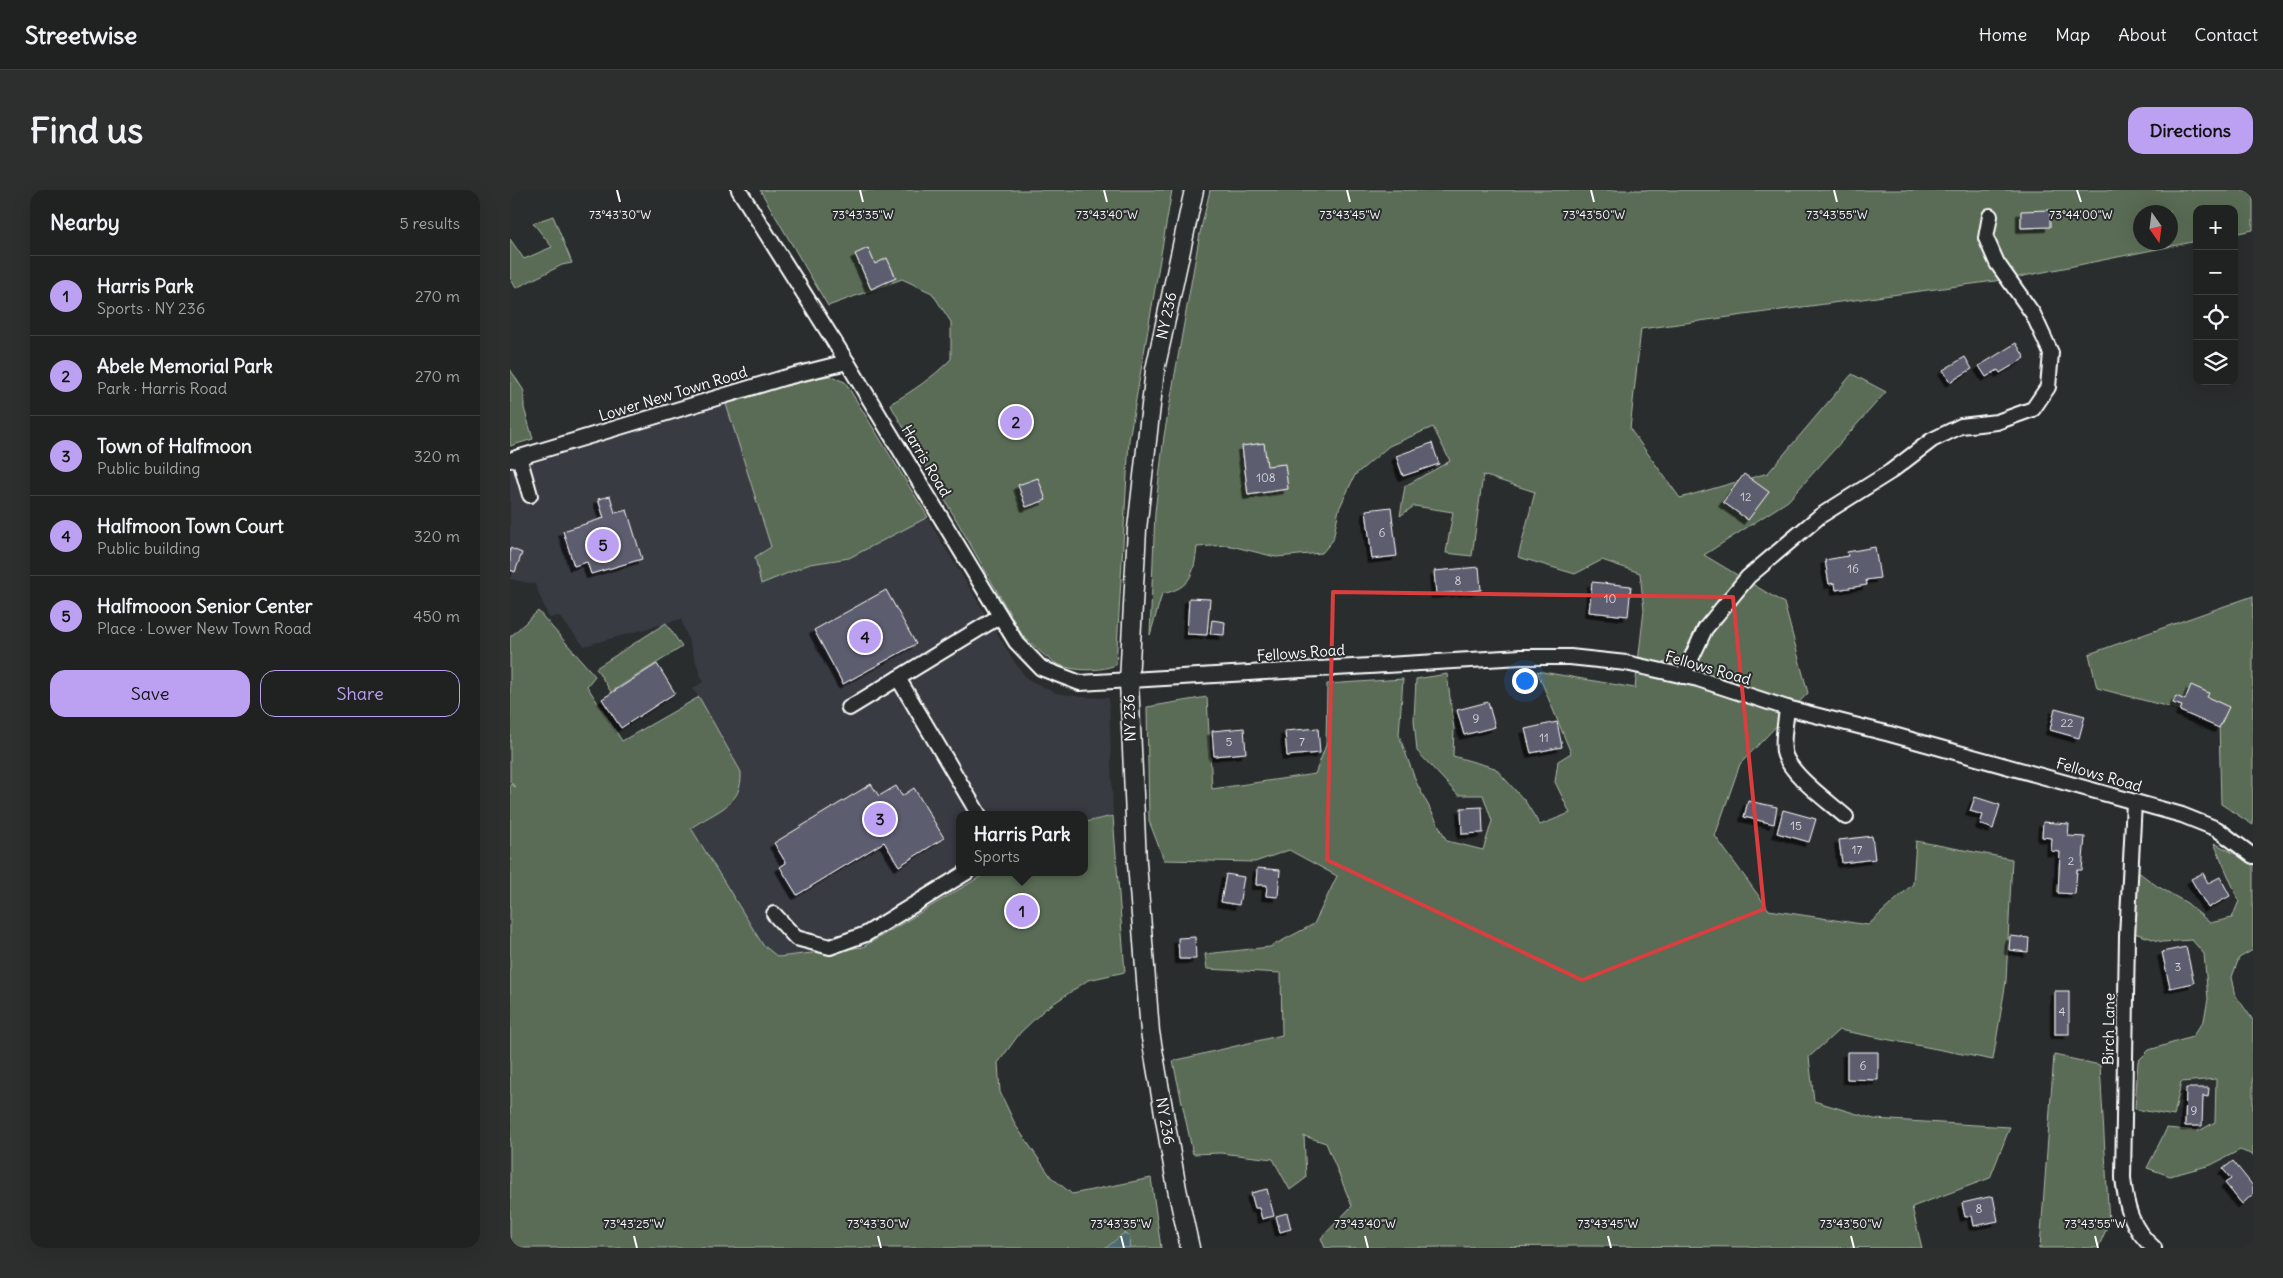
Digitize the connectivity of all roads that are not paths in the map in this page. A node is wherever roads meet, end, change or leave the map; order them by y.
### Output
1 (739, 190) edge
2 (1194, 190) edge
3 (1990, 216) dead end
4 (847, 362) junction
5 (515, 459) edge
6 (530, 495) dead end
7 (1000, 616) junction
8 (1683, 676) junction
9 (898, 678) junction
10 (1129, 681) junction
11 (850, 708) dead end
12 (1787, 708) junction
13 (2134, 802) junction
14 (977, 811) edge
15 (1846, 817) dead end
16 (2253, 856) edge
17 (960, 876) edge
18 (774, 914) dead end
19 (1190, 1248) edge
20 (2154, 1248) edge

1 - 4 street, Harris Road
2 - 10 main road, NY 236 / NY 236
3 - 8 street
4 - 5 street, Lower New Town Road
4 - 7 street, Harris Road
5 - 6 street
7 - 9 street
7 - 10 street, Harris Road
8 - 10 street, Fellows Road
8 - 12 street, Fellows Road
9 - 11 street
9 - 14 street
10 - 19 main road, NY 236 / NY 236
12 - 13 street, Fellows Road
12 - 15 street
13 - 16 street, Fellows Road
13 - 20 street, Birch Lane
17 - 18 street

